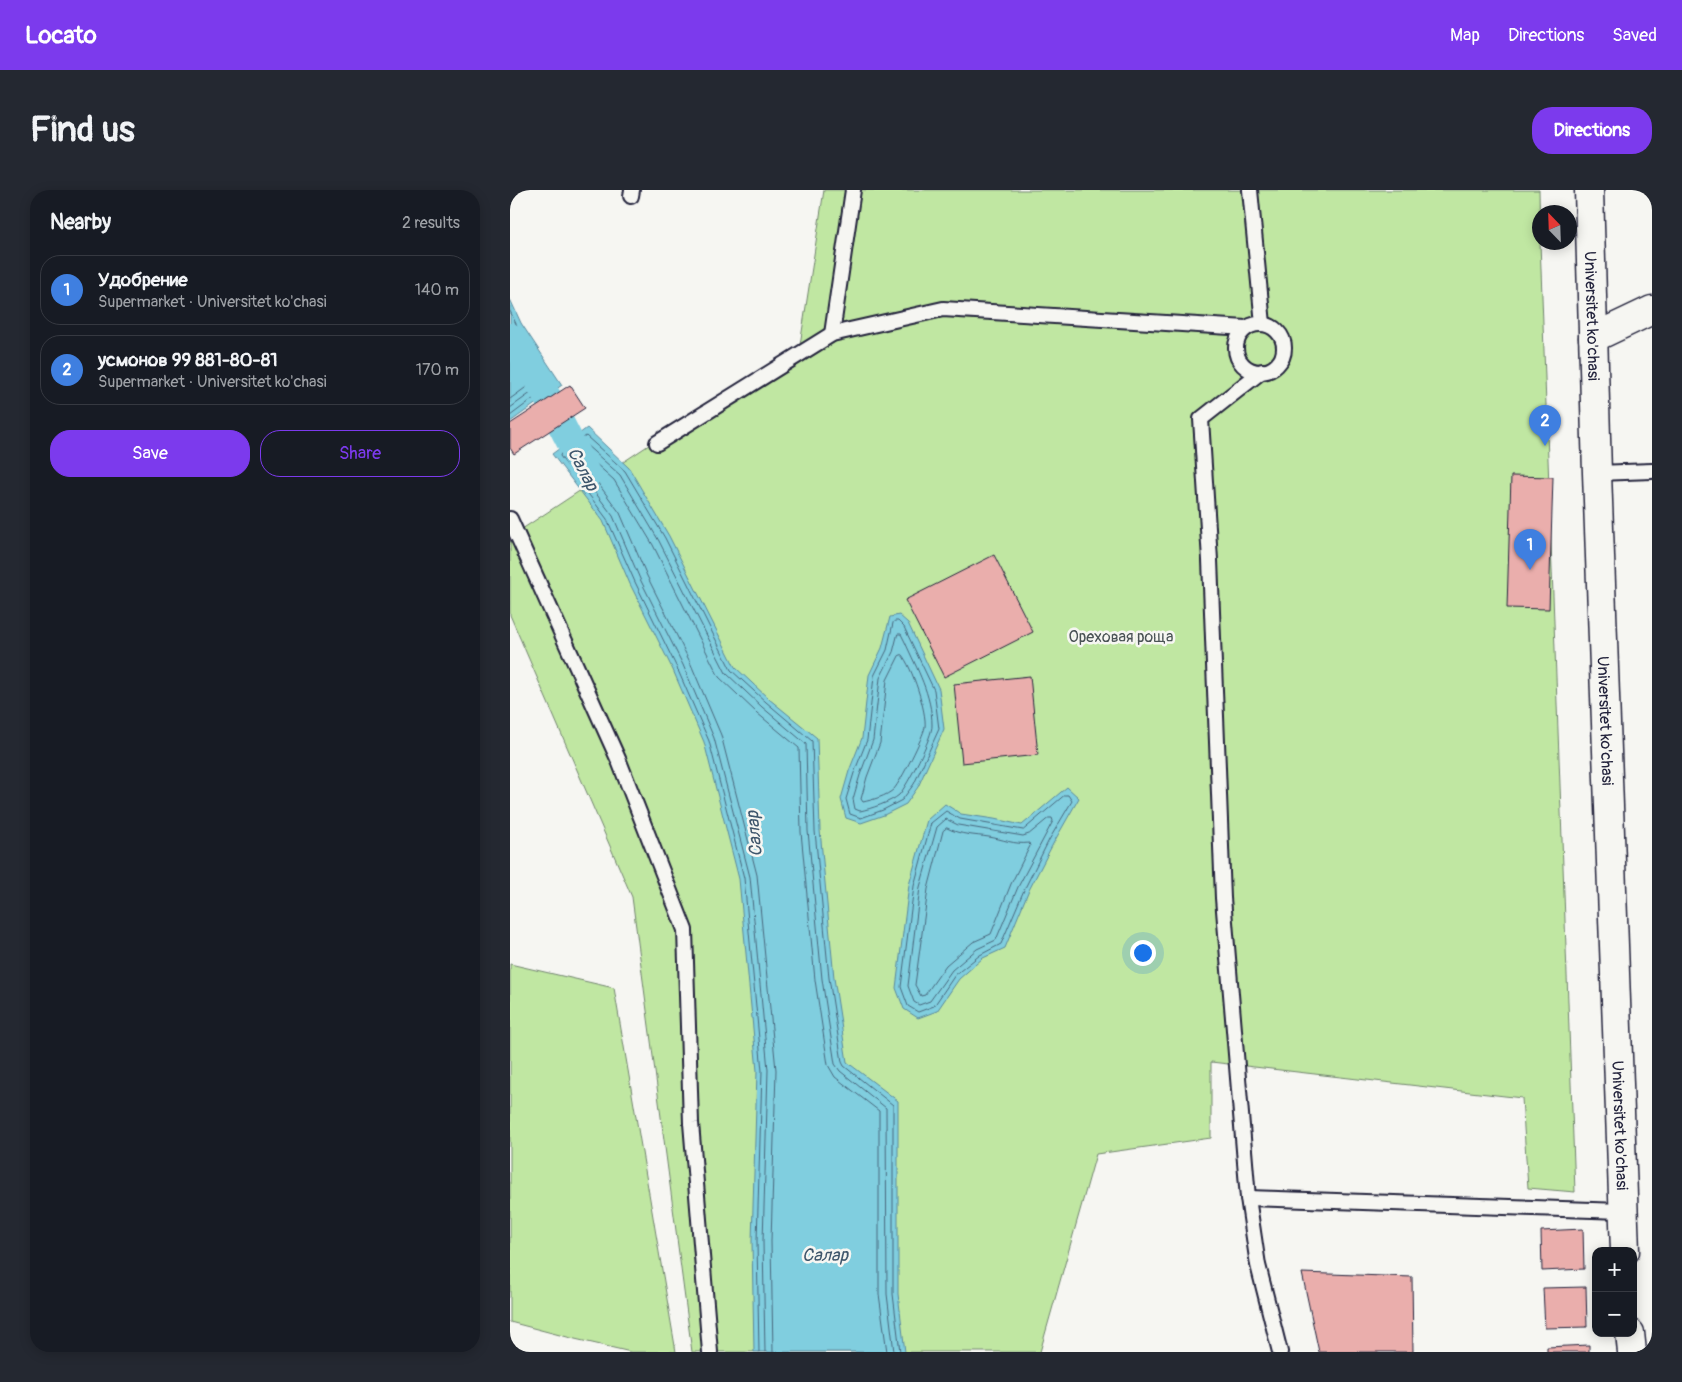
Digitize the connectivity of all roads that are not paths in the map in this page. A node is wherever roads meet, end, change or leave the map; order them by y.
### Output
1 (853, 190) edge
2 (1250, 190) edge
3 (1589, 190) edge
4 (1652, 310) edge
5 (1264, 324) junction
6 (1246, 328) junction
7 (832, 334) junction
8 (1593, 338) junction
9 (1262, 372) junction
10 (657, 443) dead end
11 (1652, 471) edge
12 (1597, 473) junction
13 (510, 519) edge
14 (1248, 1198) junction
15 (1622, 1211) junction
16 (1625, 1247) edge
17 (1630, 1337) edge
18 (710, 1352) edge
19 (1280, 1352) edge
20 (1632, 1352) edge

1 - 7 lane
2 - 5 lane
3 - 8 main road, Universitet ko'chasi
4 - 8 main road
5 - 6 lane
5 - 9 lane
6 - 7 lane
6 - 9 lane
7 - 10 lane
8 - 12 main road, Universitet ko'chasi
9 - 14 lane
11 - 12 lane
12 - 15 main road, Universitet ko'chasi
13 - 18 lane
14 - 15 lane
14 - 19 lane
15 - 16 main road, Universitet ko'chasi
17 - 20 main road

